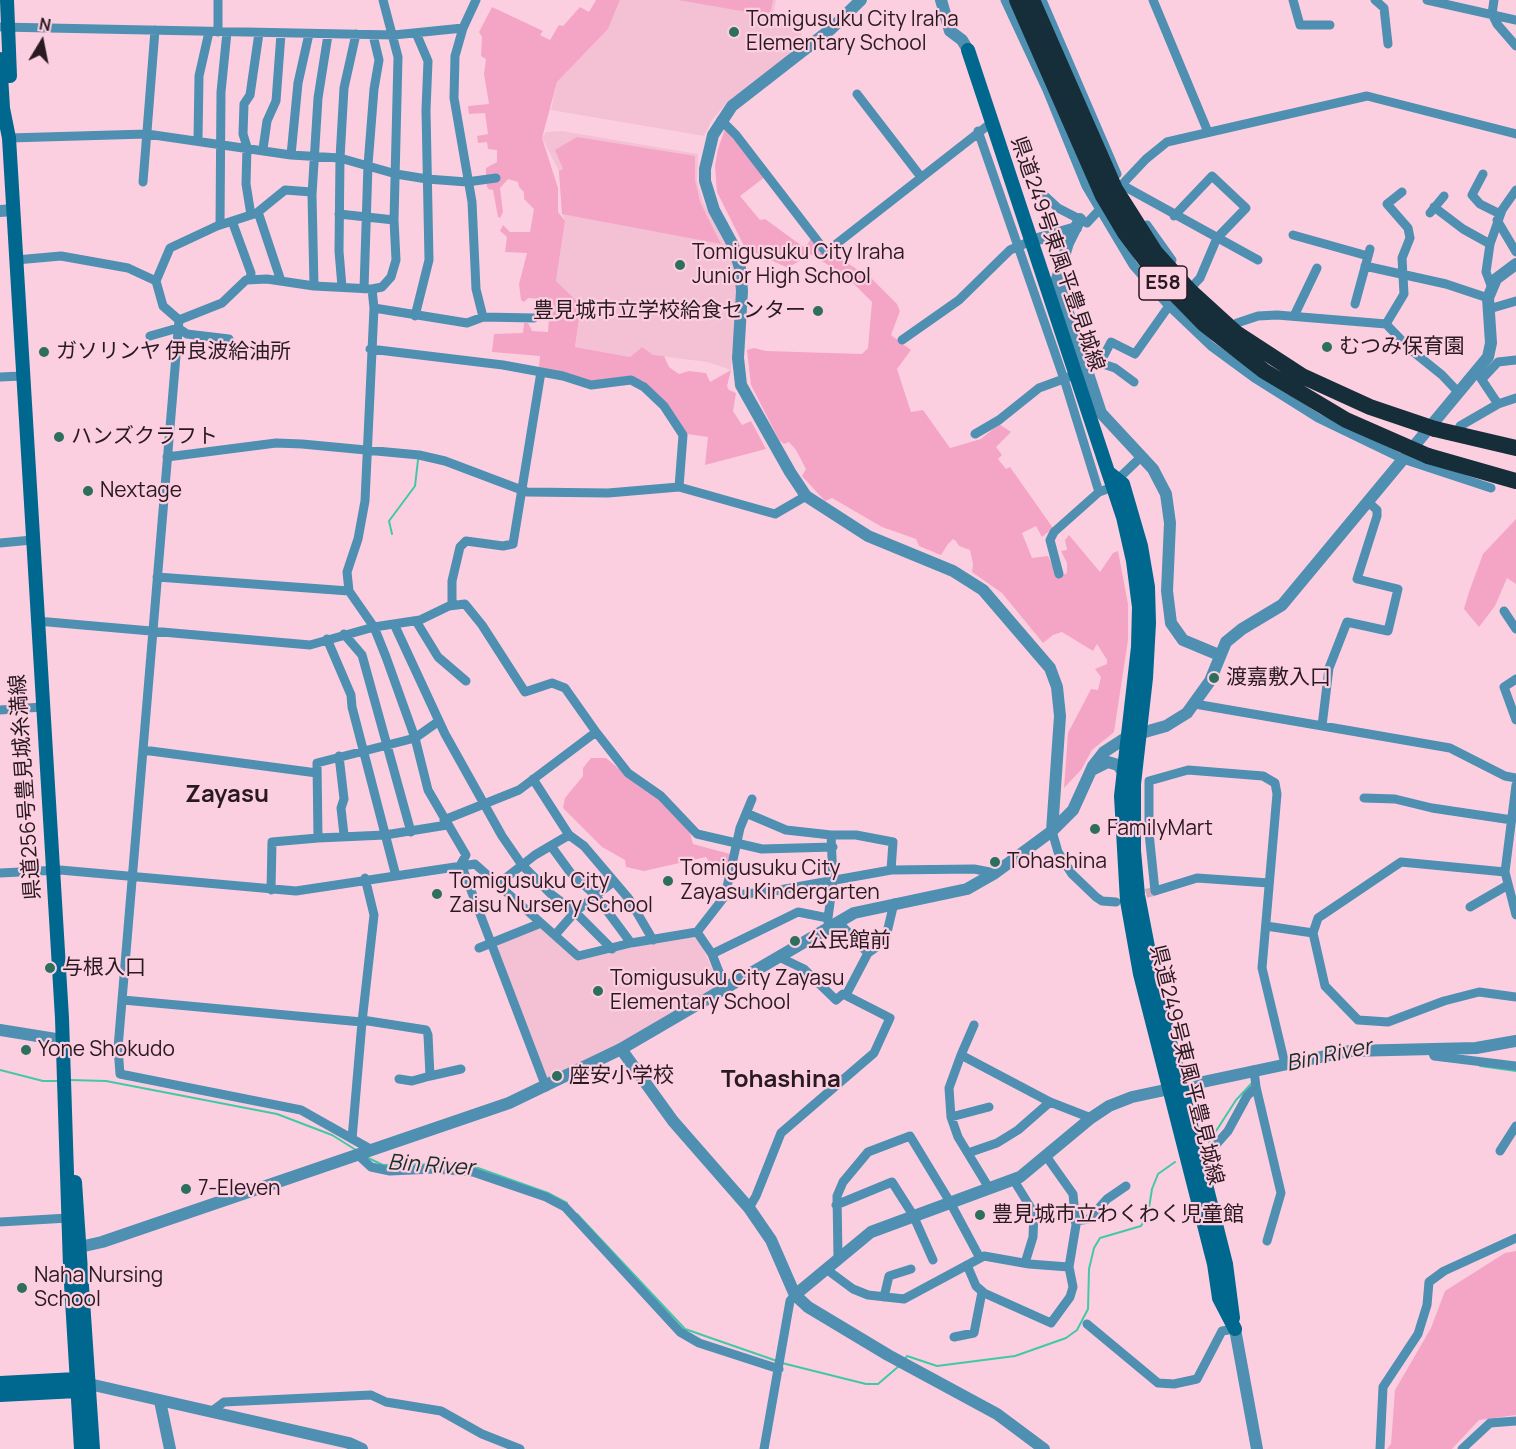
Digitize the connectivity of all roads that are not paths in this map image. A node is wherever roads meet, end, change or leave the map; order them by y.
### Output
1 (7, 0) edge
2 (218, 0) edge
3 (383, 0) edge
4 (476, 0) edge
5 (861, 0) edge
6 (941, 0) edge
7 (1005, 0) edge
8 (1017, 0) edge
9 (1032, 0) edge
10 (1042, 0) edge
11 (1153, 0) edge
12 (1293, 0) edge
13 (1375, 0) edge
14 (1427, 0) edge
15 (1494, 0) edge
16 (1492, 14) junction
17 (1516, 20) edge
18 (1330, 25) dead end
19 (4, 27) edge
20 (463, 28) junction
21 (155, 30) junction
22 (218, 32) junction
23 (259, 33) junction
24 (281, 33) junction
25 (417, 33) junction
26 (309, 34) junction
27 (356, 34) junction
28 (328, 35) junction
29 (373, 35) junction
30 (394, 35) junction
31 (1388, 44) dead end
32 (1516, 46) edge
33 (968, 50) joint
34 (0, 58) edge
35 (857, 94) dead end
36 (721, 120) junction
37 (991, 123) junction
38 (978, 131) junction
39 (1208, 132) junction
40 (147, 134) junction
41 (1516, 134) edge
42 (9, 138) junction
43 (198, 140) junction
44 (220, 143) junction
45 (247, 147) junction
46 (263, 149) junction
47 (291, 155) junction
48 (314, 156) junction
49 (340, 158) junction
50 (368, 165) junction
51 (396, 174) junction
52 (1483, 174) dead end
53 (921, 177) junction
54 (496, 178) dead end
55 (427, 179) junction
56 (143, 182) dead end
57 (467, 182) junction
58 (1122, 185) junction
59 (312, 192) junction
60 (1402, 192) dead end
61 (1515, 193) edge
62 (1045, 196) dead end
63 (1444, 196) dead end
64 (7, 210) edge
65 (1099, 211) junction
66 (254, 214) junction
67 (339, 214) junction
68 (1174, 216) junction
69 (366, 217) junction
70 (1498, 217) junction
71 (394, 220) junction
72 (232, 221) junction
73 (1078, 224) junction
74 (220, 225) junction
75 (1293, 235) dead end
76 (1217, 238) junction
77 (1024, 244) junction
78 (1490, 244) junction
79 (1516, 252) edge
80 (1367, 257) junction
81 (16, 260) junction
82 (1258, 260) dead end
83 (1516, 264) edge
84 (1317, 268) dead end
85 (1403, 275) junction
86 (250, 280) junction
87 (156, 281) junction
88 (281, 281) junction
89 (314, 286) junction
90 (1195, 286) junction
91 (342, 287) junction
92 (368, 289) junction
93 (1490, 298) junction
94 (1516, 302) edge
95 (1355, 304) dead end
96 (1168, 305) junction
97 (374, 308) junction
98 (415, 316) junction
99 (1294, 316) junction
100 (483, 318) junction
101 (534, 318) dead end
102 (1237, 323) junction
103 (178, 324) junction
104 (1386, 324) junction
105 (150, 336) dead end
106 (229, 339) dead end
107 (902, 340) dead end
108 (370, 349) junction
109 (1516, 360) edge
110 (1100, 363) junction
111 (541, 372) junction
112 (1076, 374) junction
113 (1479, 375) junction
114 (22, 376) junction
115 (0, 377) edge
116 (1134, 382) dead end
117 (1459, 393) junction
118 (1516, 398) edge
119 (1498, 404) junction
120 (1436, 425) junction
121 (1460, 426) dead end
122 (975, 434) dead end
123 (1516, 448) edge
124 (365, 449) junction
125 (167, 457) junction
126 (1141, 457) junction
127 (1403, 459) junction
128 (1113, 479) junction
129 (1516, 481) edge
130 (679, 487) junction
131 (1491, 488) dead end
132 (522, 490) junction
133 (1099, 492) junction
134 (806, 496) junction
135 (1367, 501) junction
136 (32, 540) junction
137 (0, 543) edge
138 (1059, 574) dead end
139 (157, 577) junction
140 (349, 591) junction
141 (452, 605) junction
142 (1503, 611) dead end
143 (37, 621) junction
144 (416, 621) junction
145 (394, 624) junction
146 (374, 627) junction
147 (1516, 629) edge
148 (153, 632) junction
149 (344, 634) junction
150 (327, 639) junction
151 (1219, 655) junction
152 (1516, 679) edge
153 (466, 681) dead end
154 (1195, 704) junction
155 (42, 707) junction
156 (0, 710) edge
157 (1516, 720) edge
158 (439, 721) junction
159 (1322, 726) junction
160 (596, 732) junction
161 (1133, 736) junction
162 (415, 738) junction
163 (386, 743) junction
164 (363, 749) junction
165 (143, 750) junction
166 (339, 756) junction
167 (1089, 772) junction
168 (1123, 772) junction
169 (317, 773) junction
170 (1516, 778) edge
171 (533, 779) junction
172 (1516, 785) edge
173 (1364, 798) dead end
174 (752, 799) dead end
175 (481, 803) junction
176 (746, 813) junction
177 (1514, 815) edge
178 (445, 822) junction
179 (1052, 831) junction
180 (411, 832) junction
181 (344, 835) junction
182 (569, 835) junction
183 (831, 835) junction
184 (386, 836) junction
185 (318, 838) junction
186 (737, 843) junction
187 (550, 846) junction
188 (833, 847) junction
189 (1513, 849) edge
190 (461, 864) junction
191 (522, 865) junction
192 (52, 870) junction
193 (891, 870) junction
194 (1505, 872) junction
195 (0, 873) edge
196 (995, 873) junction
197 (396, 876) junction
198 (132, 877) junction
199 (366, 878) junction
200 (833, 881) junction
201 (613, 882) junction
202 (498, 884) junction
203 (1269, 884) junction
204 (1508, 885) junction
205 (272, 890) junction
206 (596, 896) junction
207 (725, 896) junction
208 (1116, 902) dead end
209 (894, 903) junction
210 (1470, 907) dead end
211 (575, 912) junction
212 (1516, 915) edge
213 (832, 922) junction
214 (541, 923) junction
215 (1266, 926) junction
216 (697, 932) junction
217 (1313, 933) junction
218 (555, 935) junction
219 (653, 940) junction
220 (631, 943) junction
221 (491, 944) junction
222 (479, 948) dead end
223 (612, 949) junction
224 (868, 953) junction
225 (712, 954) junction
226 (782, 958) junction
227 (726, 990) junction
228 (846, 995) junction
229 (1516, 997) edge
230 (123, 1000) junction
231 (362, 1021) junction
232 (974, 1025) dead end
233 (0, 1030) edge
234 (62, 1040) junction
235 (1516, 1041) edge
236 (1431, 1048) junction
237 (621, 1049) junction
238 (961, 1055) junction
239 (1284, 1064) junction
240 (1516, 1066) edge
241 (462, 1069) dead end
242 (1254, 1070) junction
243 (430, 1076) junction
244 (399, 1079) dead end
245 (546, 1087) junction
246 (1175, 1087) junction
247 (1256, 1087) junction
248 (1050, 1102) junction
249 (989, 1107) dead end
250 (951, 1117) junction
251 (1091, 1118) junction
252 (1516, 1126) edge
253 (352, 1139) junction
254 (68, 1145) junction
255 (1500, 1151) dead end
256 (364, 1153) junction
257 (968, 1153) junction
258 (1200, 1154) junction
259 (1046, 1156) junction
260 (1013, 1179) junction
261 (1126, 1186) dead end
262 (989, 1188) junction
263 (950, 1202) junction
264 (836, 1205) junction
265 (749, 1208) junction
266 (913, 1215) junction
267 (68, 1218) junction
268 (1075, 1221) junction
269 (0, 1222) edge
270 (1516, 1238) edge
271 (1267, 1241) dead end
272 (75, 1248) junction
273 (838, 1257) junction
274 (980, 1258) junction
275 (933, 1260) dead end
276 (1025, 1263) junction
277 (967, 1265) junction
278 (1069, 1267) junction
279 (826, 1269) junction
280 (911, 1269) dead end
281 (982, 1292) junction
282 (795, 1295) junction
283 (884, 1297) junction
284 (1087, 1324) dead end
285 (1235, 1329) junction
286 (954, 1336) dead end
287 (780, 1365) junction
288 (0, 1383) edge
289 (81, 1385) junction
290 (0, 1395) edge
291 (160, 1401) junction
292 (212, 1411) junction
293 (1516, 1421) edge
294 (81, 1449) edge
295 (93, 1449) edge
296 (170, 1449) edge
297 (362, 1449) edge
298 (520, 1449) edge
299 (764, 1449) edge
300 (1044, 1449) edge
301 (1257, 1449) edge
302 (1380, 1449) edge
303 (1462, 1449) edge

1 - 19 main road, 県道256号豊見城糸満線
2 - 22 street
3 - 30 street
4 - 20 street
5 - 36 street
6 - 33 street
7 - 65 street
8 - 129 highway, E58, bridge
9 - 120 highway, E58, bridge
10 - 58 street
11 - 39 street
12 - 18 street
13 - 31 street
14 - 16 street
15 - 16 street
16 - 17 street
16 - 32 street
19 - 21 street
19 - 42 main road, 県道256号豊見城糸満線
20 - 25 street
20 - 57 street
21 - 22 street
21 - 40 street
22 - 23 street
22 - 43 street
22 - 44 street
23 - 24 street
23 - 45 street
24 - 26 street
24 - 46 street
25 - 30 street
25 - 55 street
26 - 28 street
26 - 47 street
27 - 28 street
27 - 29 street
27 - 49 street
28 - 48 street
29 - 30 street
29 - 50 street
30 - 51 street
33 - 37 main road, 県道249号東風平豊見城線
34 - 42 main road, 県道256号豊見城糸満線
35 - 53 street
36 - 53 street
36 - 134 street
37 - 38 street
37 - 77 main road, 県道249号東風平豊見城線
38 - 53 street
38 - 77 street
39 - 41 street
39 - 58 street
40 - 42 street
40 - 43 street
40 - 56 street
42 - 64 main road, 県道256号豊見城糸満線
43 - 44 street
44 - 45 street
44 - 74 street
45 - 46 street
45 - 66 street
46 - 47 street
47 - 48 street
48 - 49 street
48 - 59 street
49 - 50 street
49 - 67 street
50 - 51 street
50 - 69 street
51 - 55 street
51 - 71 street
52 - 70 street
54 - 57 street
55 - 57 street
55 - 98 street
57 - 100 street
58 - 65 street
58 - 68 street
58 - 90 street
59 - 66 street
59 - 89 street
60 - 85 street
61 - 70 street
62 - 73 street
63 - 78 street
64 - 81 main road, 県道256号豊見城糸満線
65 - 73 street
65 - 96 street
66 - 72 street
66 - 88 street
67 - 69 street
67 - 91 street
68 - 76 street
68 - 76 street
69 - 71 street
69 - 92 street
70 - 78 street
70 - 79 street
71 - 92 street
72 - 74 street
72 - 86 street
73 - 77 street
73 - 112 street
74 - 87 street
75 - 80 street
76 - 82 street
76 - 90 street
77 - 107 street
77 - 112 main road, 県道249号東風平豊見城線
78 - 93 street
80 - 85 street
80 - 95 street
81 - 87 street
81 - 114 main road, 県道256号豊見城糸満線
83 - 93 street
84 - 99 street
85 - 93 street
85 - 104 street
86 - 88 street
86 - 103 street
87 - 103 street
88 - 89 street
89 - 91 street
90 - 96 street
90 - 102 street
91 - 92 street
92 - 97 street
93 - 94 street
93 - 113 street
96 - 110 street
96 - 127 street
97 - 98 street
97 - 108 street
98 - 100 street
99 - 102 street
99 - 104 street
100 - 101 street
102 - 120 street
103 - 105 street
103 - 106 street
103 - 125 street
104 - 117 street
108 - 111 street
108 - 124 street
109 - 113 street
110 - 112 street
110 - 116 street
111 - 130 street
111 - 132 street
112 - 122 street
112 - 126 street
112 - 128 main road, 県道249号東風平豊見城線
112 - 133 street
113 - 117 street
113 - 119 street
114 - 115 street
114 - 136 main road, 県道256号豊見城糸満線
117 - 120 street
118 - 119 street
119 - 121 street
120 - 123 highway, E58
120 - 127 street
124 - 125 street
124 - 132 street
124 - 140 street
125 - 139 street
126 - 128 street
126 - 151 street
127 - 131 street
127 - 135 street
128 - 133 street
128 - 161 main road, 県道249号東風平豊見城線
130 - 132 street
130 - 134 street
132 - 141 street
133 - 138 street
134 - 179 street
135 - 151 street
135 - 159 street
136 - 137 street
136 - 143 main road, 県道256号豊見城糸満線
139 - 140 street
139 - 148 street
140 - 146 street
141 - 144 street
141 - 160 street
142 - 147 street
143 - 148 street
143 - 155 main road, 県道256号豊見城糸満線
144 - 145 street
144 - 153 street
145 - 146 street
145 - 158 street
146 - 149 street
146 - 162 street
148 - 150 street
148 - 165 street
149 - 150 street
149 - 163 street
150 - 164 street
151 - 154 street
152 - 157 street
154 - 159 street
154 - 161 street
155 - 156 street
155 - 192 main road, 県道256号豊見城糸満線
158 - 162 street
158 - 175 street
159 - 170 street
160 - 171 street
160 - 186 street
161 - 167 street
161 - 168 main road, 県道249号東風平豊見城線
161 - 246 main road, 県道249号東風平豊見城線
162 - 163 street
162 - 178 street
163 - 164 street
163 - 180 street
164 - 166 street
164 - 184 street
165 - 169 street
165 - 198 street
166 - 169 street
166 - 181 street
167 - 168 street
167 - 179 street
168 - 246 main road, 県道249号東風平豊見城線
169 - 185 street
171 - 175 street
171 - 182 street
172 - 177 street
173 - 177 street
174 - 176 street
175 - 178 street
175 - 191 street
176 - 183 street
176 - 186 street
177 - 189 street
178 - 180 street
178 - 190 street
179 - 196 street
179 - 208 street
180 - 184 street
181 - 184 street
181 - 185 street
182 - 187 street
182 - 201 street
183 - 188 street
183 - 193 street
184 - 197 street
185 - 205 street
186 - 188 street
186 - 207 street
187 - 191 street
187 - 206 street
188 - 200 street
189 - 194 street
190 - 197 street
190 - 202 street
190 - 221 street
191 - 202 street
191 - 211 street
192 - 195 street
192 - 198 street
192 - 234 main road, 県道256号豊見城糸満線
193 - 196 street
193 - 200 street
194 - 204 street
194 - 217 street
196 - 209 street
197 - 199 street
198 - 205 street
198 - 230 street
199 - 205 street
199 - 231 street
200 - 207 street
200 - 213 street
201 - 206 street
201 - 219 street
202 - 214 street
203 - 203 street
203 - 215 street
204 - 210 street
204 - 212 street
206 - 211 street
206 - 220 street
207 - 216 street
209 - 213 street
209 - 224 street
211 - 218 street
211 - 223 street
213 - 224 street
213 - 225 street
213 - 226 street
214 - 218 street
214 - 221 street
215 - 217 street
215 - 239 street
216 - 219 street
216 - 225 street
217 - 229 street
218 - 223 street
219 - 220 street
220 - 223 street
221 - 222 street
221 - 245 street
224 - 228 street
225 - 227 street
226 - 227 street
226 - 228 street
227 - 237 street
228 - 265 street
230 - 231 street
230 - 253 street
231 - 243 street
231 - 253 street
232 - 238 street
233 - 234 street
234 - 254 main road, 県道256号豊見城糸満線
235 - 236 street
236 - 239 street
236 - 240 street
237 - 245 street
237 - 265 street
238 - 248 street
238 - 250 street
239 - 242 street
241 - 243 street
242 - 246 street
242 - 247 street
243 - 244 street
245 - 256 street
246 - 251 street
246 - 258 main road, 県道249号東風平豊見城線
246 - 285 main road, 県道249号東風平豊見城線
247 - 258 street
247 - 271 street
248 - 251 street
248 - 257 street
249 - 250 street
250 - 257 street
251 - 259 street
252 - 255 street
253 - 256 street
254 - 267 main road, 県道256号豊見城糸満線
254 - 272 main road, 県道256号豊見城糸満線
256 - 272 street
256 - 287 street
257 - 262 street
258 - 285 main road, 県道249号東風平豊見城線
259 - 260 street
259 - 268 street
260 - 262 street
260 - 276 street
261 - 268 street
262 - 263 street
263 - 264 street
263 - 266 street
263 - 274 street
264 - 266 street
264 - 273 street
265 - 282 street
266 - 273 street
266 - 275 street
267 - 269 street
267 - 272 main road, 県道256号豊見城糸満線
268 - 278 street
270 - 302 street
272 - 289 main road, 県道256号豊見城糸満線
273 - 279 street
274 - 276 street
274 - 277 street
276 - 278 street
277 - 281 street
277 - 283 street
278 - 281 street
279 - 282 street
279 - 283 street
280 - 283 street
281 - 286 street
282 - 287 street
282 - 300 street
284 - 285 street
285 - 301 street
287 - 299 street
288 - 289 main road
289 - 290 main road
289 - 291 street
289 - 294 main road, 県道256号豊見城糸満線
289 - 295 main road, 県道256号豊見城糸満線
291 - 292 street
291 - 296 street
292 - 297 street
292 - 298 street
293 - 303 street

